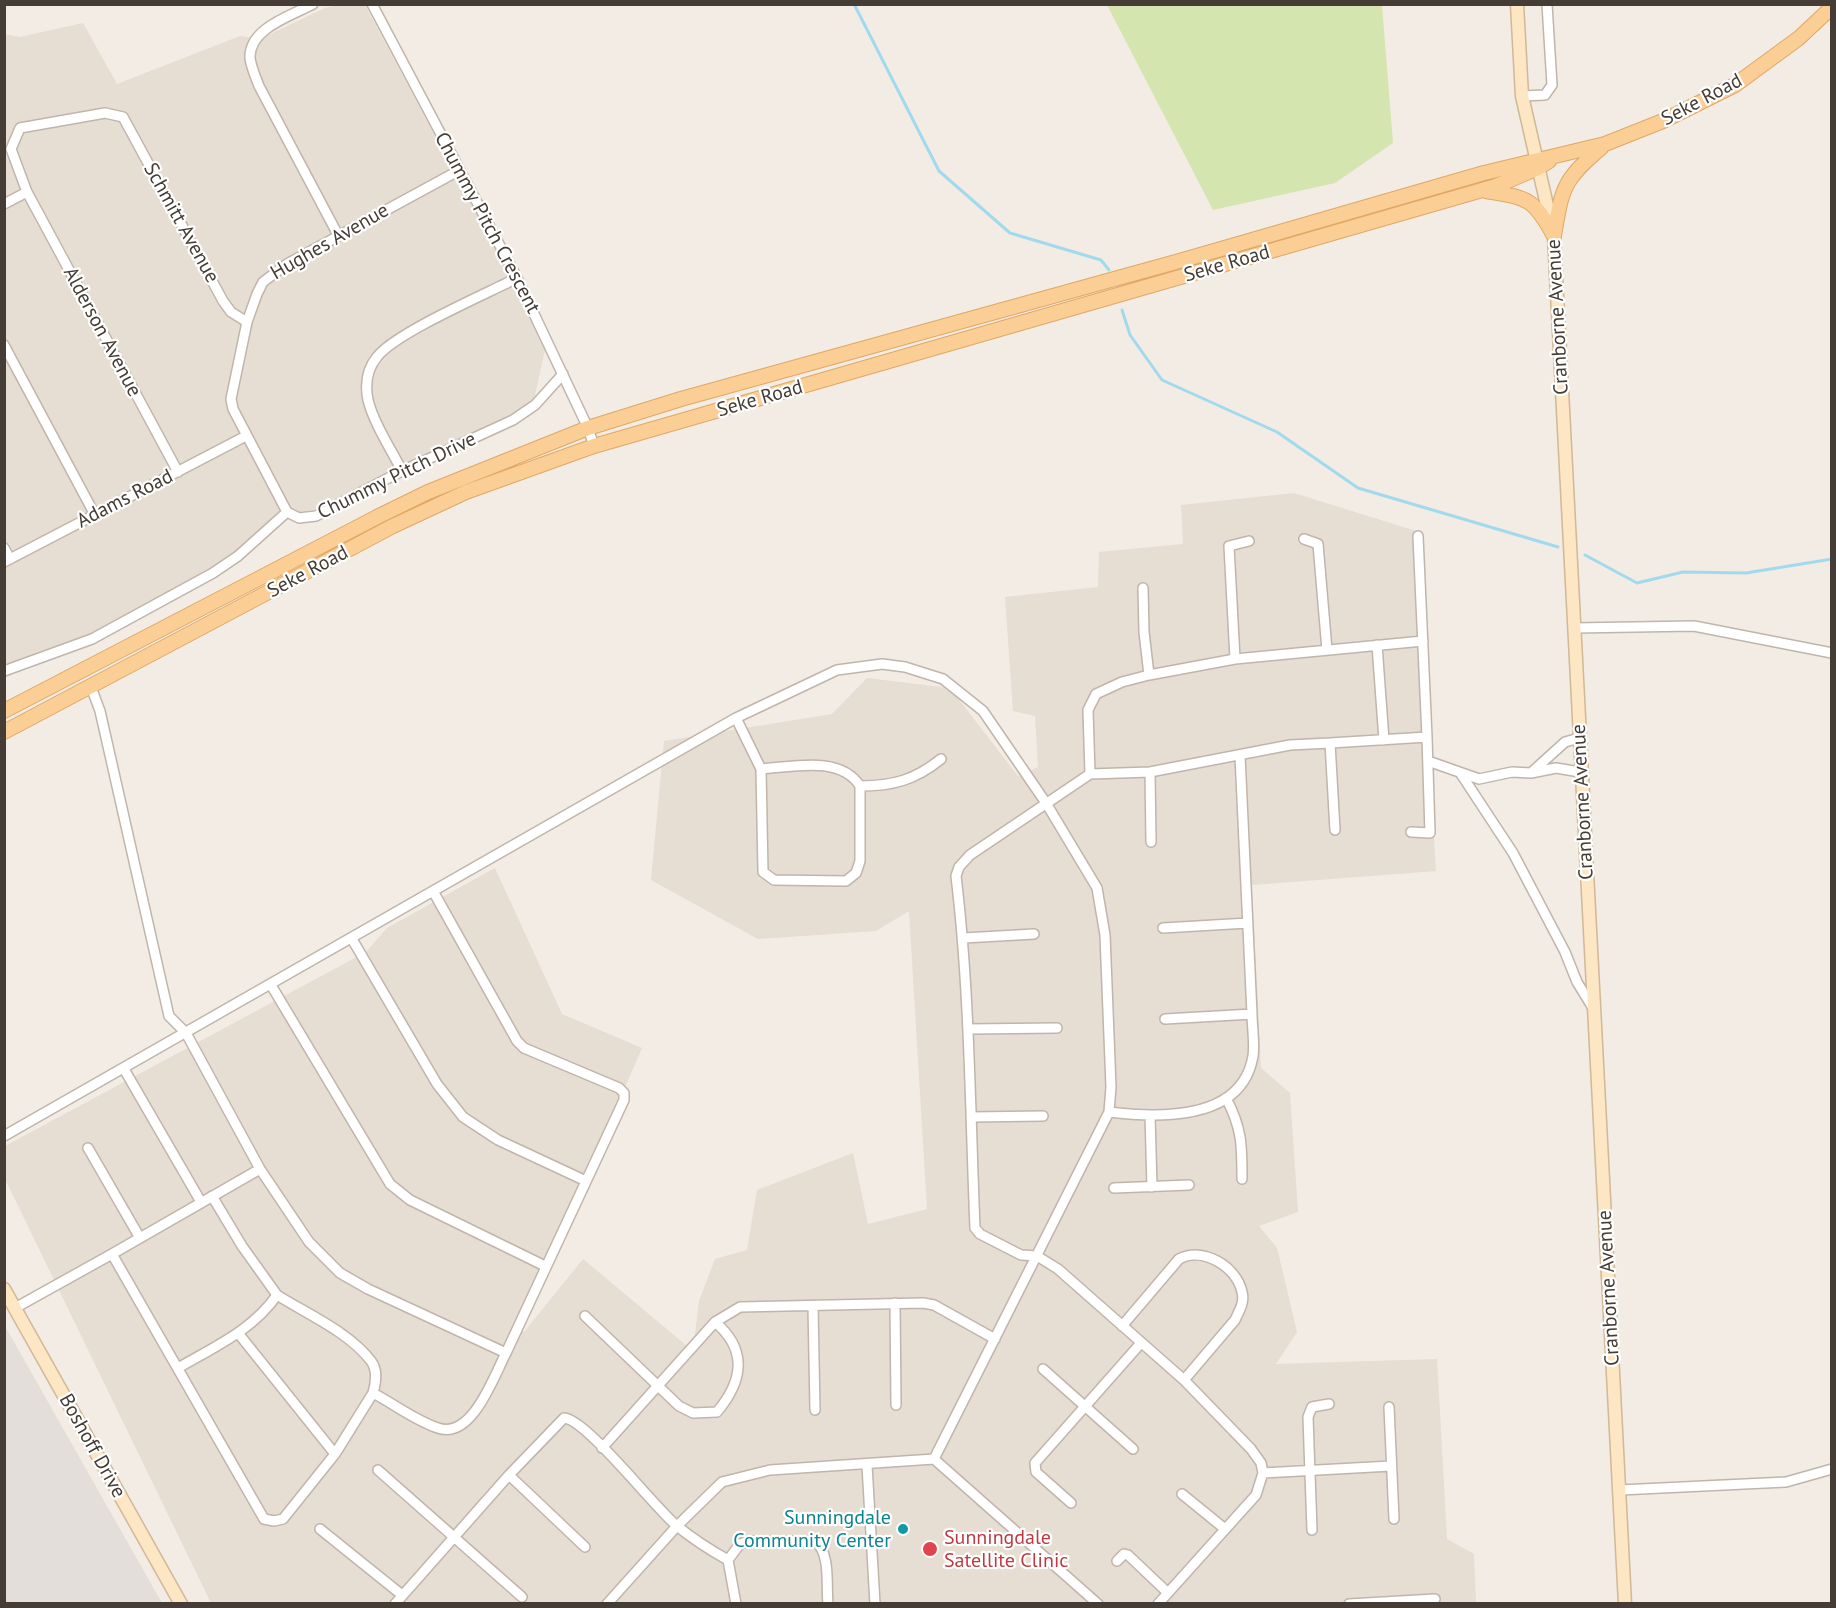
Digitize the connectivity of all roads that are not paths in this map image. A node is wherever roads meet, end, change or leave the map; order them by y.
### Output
1 (313, 4) edge
2 (372, 4) edge
3 (1517, 4) edge
4 (1547, 4) edge
5 (1832, 7) edge
6 (1522, 96) junction
7 (123, 117) joint
8 (1605, 144) junction
9 (1537, 164) junction
10 (458, 171) junction
11 (1481, 190) junction
12 (27, 192) junction
13 (4, 204) edge
14 (338, 235) junction
15 (1554, 236) junction
16 (517, 278) junction
17 (247, 322) junction
18 (4, 345) edge
19 (563, 374) junction
20 (588, 428) junction
21 (246, 436) junction
22 (594, 446) junction
23 (402, 471) junction
24 (178, 472) junction
25 (287, 512) junction
26 (95, 514) junction
27 (1418, 536) dead end
28 (1304, 539) dead end
29 (1249, 541) dead end
30 (4, 548) edge
31 (8, 561) edge
32 (1143, 588) dead end
33 (1574, 628) junction
34 (1423, 641) junction
35 (1377, 645) junction
36 (1327, 650) junction
37 (1832, 653) edge
38 (1235, 659) junction
39 (4, 671) edge
40 (1149, 675) junction
41 (91, 687) junction
42 (4, 711) edge
43 (736, 718) junction
44 (4, 732) edge
45 (1426, 737) junction
46 (1579, 738) junction
47 (1384, 741) junction
48 (1330, 743) junction
49 (1240, 756) junction
50 (941, 759) dead end
51 (1428, 761) junction
52 (761, 769) junction
53 (1150, 772) junction
54 (1580, 772) junction
55 (1531, 773) junction
56 (1090, 774) junction
57 (1461, 774) junction
58 (860, 786) junction
59 (1046, 803) junction
60 (1335, 830) dead end
61 (1411, 832) dead end
62 (1151, 842) dead end
63 (433, 891) junction
64 (1248, 923) junction
65 (1163, 927) dead end
66 (1034, 934) dead end
67 (964, 938) junction
68 (352, 939) junction
69 (271, 985) junction
70 (1593, 1008) junction
71 (1252, 1014) junction
72 (1165, 1019) dead end
73 (1057, 1028) dead end
74 (969, 1029) junction
75 (186, 1033) junction
76 (124, 1069) junction
77 (1226, 1098) junction
78 (1109, 1112) junction
79 (1150, 1115) junction
80 (1043, 1116) dead end
81 (972, 1117) junction
82 (4, 1136) edge
83 (88, 1148) dead end
84 (260, 1169) junction
85 (1242, 1179) dead end
86 (586, 1181) junction
87 (1189, 1185) dead end
88 (1152, 1187) junction
89 (1114, 1188) dead end
90 (212, 1196) junction
91 (201, 1202) junction
92 (140, 1238) junction
93 (112, 1254) junction
94 (1037, 1256) junction
95 (545, 1266) junction
96 (4, 1288) edge
97 (277, 1295) junction
98 (895, 1303) junction
99 (813, 1306) junction
100 (15, 1308) junction
101 (585, 1316) dead end
102 (715, 1322) junction
103 (1122, 1326) junction
104 (238, 1333) junction
105 (995, 1339) junction
106 (1141, 1343) junction
107 (506, 1353) junction
108 (178, 1368) junction
109 (1043, 1369) dead end
110 (1184, 1380) junction
111 (659, 1385) junction
112 (373, 1393) junction
113 (1329, 1404) dead end
114 (896, 1405) dead end
115 (1389, 1407) dead end
116 (1086, 1408) junction
117 (815, 1410) dead end
118 (602, 1448) junction
119 (1133, 1449) dead end
120 (335, 1454) junction
121 (934, 1459) junction
122 (867, 1465) junction
123 (1391, 1466) junction
124 (1832, 1469) edge
125 (378, 1470) dead end
126 (1309, 1471) junction
127 (1263, 1473) junction
128 (509, 1475) junction
129 (1620, 1490) junction
130 (1182, 1494) dead end
131 (1071, 1503) dead end
132 (1394, 1519) dead end
133 (677, 1526) junction
134 (320, 1529) dead end
135 (1225, 1529) junction
136 (1312, 1530) dead end
137 (454, 1538) junction
138 (585, 1547) dead end
139 (728, 1560) junction
140 (1117, 1561) dead end
141 (1167, 1592) junction
142 (522, 1597) dead end
143 (1435, 1599) dead end
144 (400, 1600) edge
145 (181, 1604) edge
146 (607, 1604) edge
147 (736, 1604) edge
148 (828, 1604) edge
149 (875, 1604) edge
150 (1098, 1604) edge
151 (1158, 1604) edge
152 (1348, 1604) edge
153 (1625, 1604) edge

1 - 14 street
2 - 10 street, Chummy Pitch Crescent
3 - 6 street, Cranborne Avenue
4 - 6 street
5 - 8 main road, Seke Road
6 - 9 street, Cranborne Avenue
7 - 12 street, Alderson Avenue
7 - 17 street, Schmitt Avenue
8 - 9 main road, Seke Road
8 - 15 main road
9 - 11 main road, Seke Road
9 - 15 street, Cranborne Avenue
9 - 20 main road, Seke Road
10 - 14 street, Hughes Avenue
10 - 16 street, Chummy Pitch Crescent
11 - 15 main road
11 - 22 main road, Seke Road
12 - 13 street
12 - 24 street, Alderson Avenue
14 - 17 street, Hughes Avenue
15 - 33 street, Cranborne Avenue
16 - 19 street, Chummy Pitch Crescent
16 - 23 street
17 - 21 street, Hughes Avenue
18 - 26 street
19 - 20 street, Chummy Pitch Crescent
19 - 23 street, Chummy Pitch Drive
20 - 22 street, Chummy Pitch Crescent
20 - 42 main road, Seke Road
21 - 24 street, Adams Road
21 - 25 street, Hughes Avenue
22 - 41 main road, Seke Road
23 - 25 street, Chummy Pitch Drive
24 - 26 street, Adams Road
25 - 39 street, Chummy Pitch Drive
26 - 31 street, Adams Road
27 - 34 street
28 - 36 street
29 - 38 street
30 - 31 street
32 - 40 street
33 - 37 street
33 - 46 street, Cranborne Avenue
34 - 35 street
34 - 45 street
35 - 36 street
35 - 47 street
36 - 38 street
38 - 40 street
40 - 56 street
41 - 44 main road, Seke Road
41 - 75 street
43 - 52 street
43 - 59 street
43 - 63 street
45 - 47 street
45 - 51 street
46 - 54 street, Cranborne Avenue
46 - 55 street
47 - 48 street
48 - 49 street
48 - 60 street
49 - 53 street
49 - 64 street
50 - 58 street
51 - 57 street
51 - 61 street
52 - 58 street
52 - 58 street
53 - 56 street
53 - 62 street
54 - 55 street
54 - 70 street, Cranborne Avenue
55 - 57 street
56 - 59 street
57 - 70 street
59 - 67 street
59 - 78 street
63 - 68 street
63 - 86 street
64 - 65 street
64 - 71 street
66 - 67 street
67 - 74 street
68 - 69 street
68 - 86 street
69 - 75 street
69 - 95 street
70 - 129 street, Cranborne Avenue
71 - 72 street
71 - 77 street
73 - 74 street
74 - 81 street
75 - 76 street
75 - 84 street
76 - 82 street
76 - 91 street
77 - 79 street
77 - 85 street
78 - 79 street
78 - 94 street
79 - 88 street
80 - 81 street
81 - 94 street
83 - 92 street
84 - 90 street
84 - 107 street
86 - 95 street
87 - 88 street
88 - 89 street
90 - 91 street
90 - 97 street
91 - 92 street
92 - 93 street
93 - 100 street
93 - 108 street
94 - 103 street
94 - 105 street
95 - 107 street
96 - 100 street, Boshoff Drive
97 - 104 street
97 - 112 street
98 - 99 street
98 - 105 street
98 - 114 street
99 - 102 street
99 - 117 street
100 - 145 street, Boshoff Drive
101 - 111 street
102 - 111 street
102 - 111 street
103 - 106 street
103 - 110 street
104 - 108 street
104 - 120 street
105 - 121 street
106 - 110 street
106 - 116 street
107 - 112 street
108 - 120 street
109 - 116 street
110 - 127 street
111 - 118 street
112 - 120 street
113 - 126 street
115 - 123 street
116 - 119 street
116 - 131 street
118 - 128 street
118 - 133 street
121 - 122 street
121 - 150 street
122 - 133 street
122 - 149 street
123 - 126 street
123 - 132 street
124 - 129 street
125 - 137 street
126 - 127 street
126 - 136 street
127 - 135 street
128 - 137 street
128 - 138 street
129 - 153 street, Cranborne Avenue
130 - 135 street
133 - 139 street
133 - 146 street
134 - 144 street
135 - 141 street
137 - 142 street
137 - 144 street
139 - 147 street
139 - 148 street
140 - 141 street
141 - 151 street
143 - 152 street

